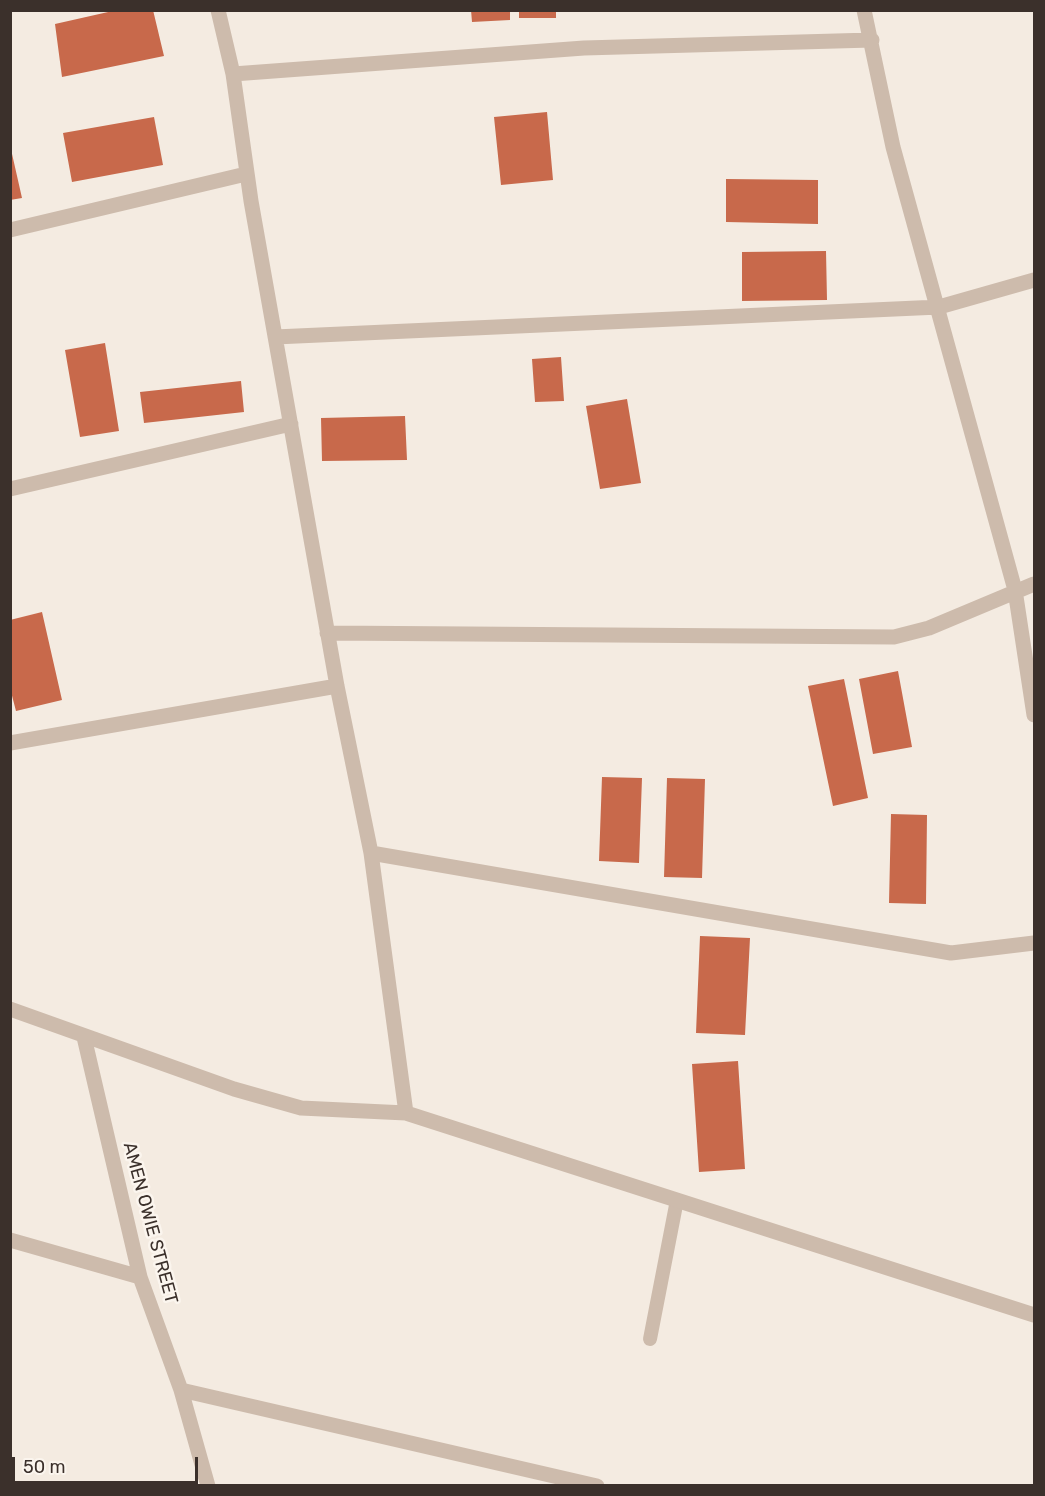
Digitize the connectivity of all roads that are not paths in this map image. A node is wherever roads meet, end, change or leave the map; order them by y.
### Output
1 (218, 10) edge
2 (864, 10) edge
3 (872, 40) junction
4 (233, 74) junction
5 (246, 174) junction
6 (10, 230) edge
7 (1035, 280) edge
8 (939, 307) junction
9 (275, 337) junction
10 (291, 424) junction
11 (10, 489) edge
12 (1035, 584) edge
13 (1015, 590) junction
14 (327, 633) junction
15 (337, 686) junction
16 (1035, 715) edge
17 (10, 743) edge
18 (370, 854) junction
19 (1035, 944) edge
20 (10, 1009) edge
21 (84, 1037) junction
22 (406, 1113) junction
23 (677, 1200) junction
24 (10, 1240) edge
25 (140, 1277) junction
26 (1035, 1315) edge
27 (650, 1339) dead end
28 (181, 1390) junction
29 (208, 1485) edge
30 (597, 1485) edge

1 - 4 street
2 - 3 street
3 - 4 street
3 - 8 street
4 - 5 street
5 - 6 street
5 - 9 street
7 - 8 street
8 - 9 street
8 - 13 street
9 - 10 street
10 - 11 street
10 - 14 street
12 - 13 street
13 - 14 street
13 - 16 street
14 - 15 street
15 - 17 street
15 - 18 street
18 - 19 street
18 - 22 street
20 - 21 street
21 - 22 street
21 - 25 street, AMEN OWIE STREET
22 - 23 street
23 - 26 street
23 - 27 lane
24 - 25 street
25 - 28 street, AMEN OWIE STREET
28 - 29 street, AMEN OWIE STREET
28 - 30 street

